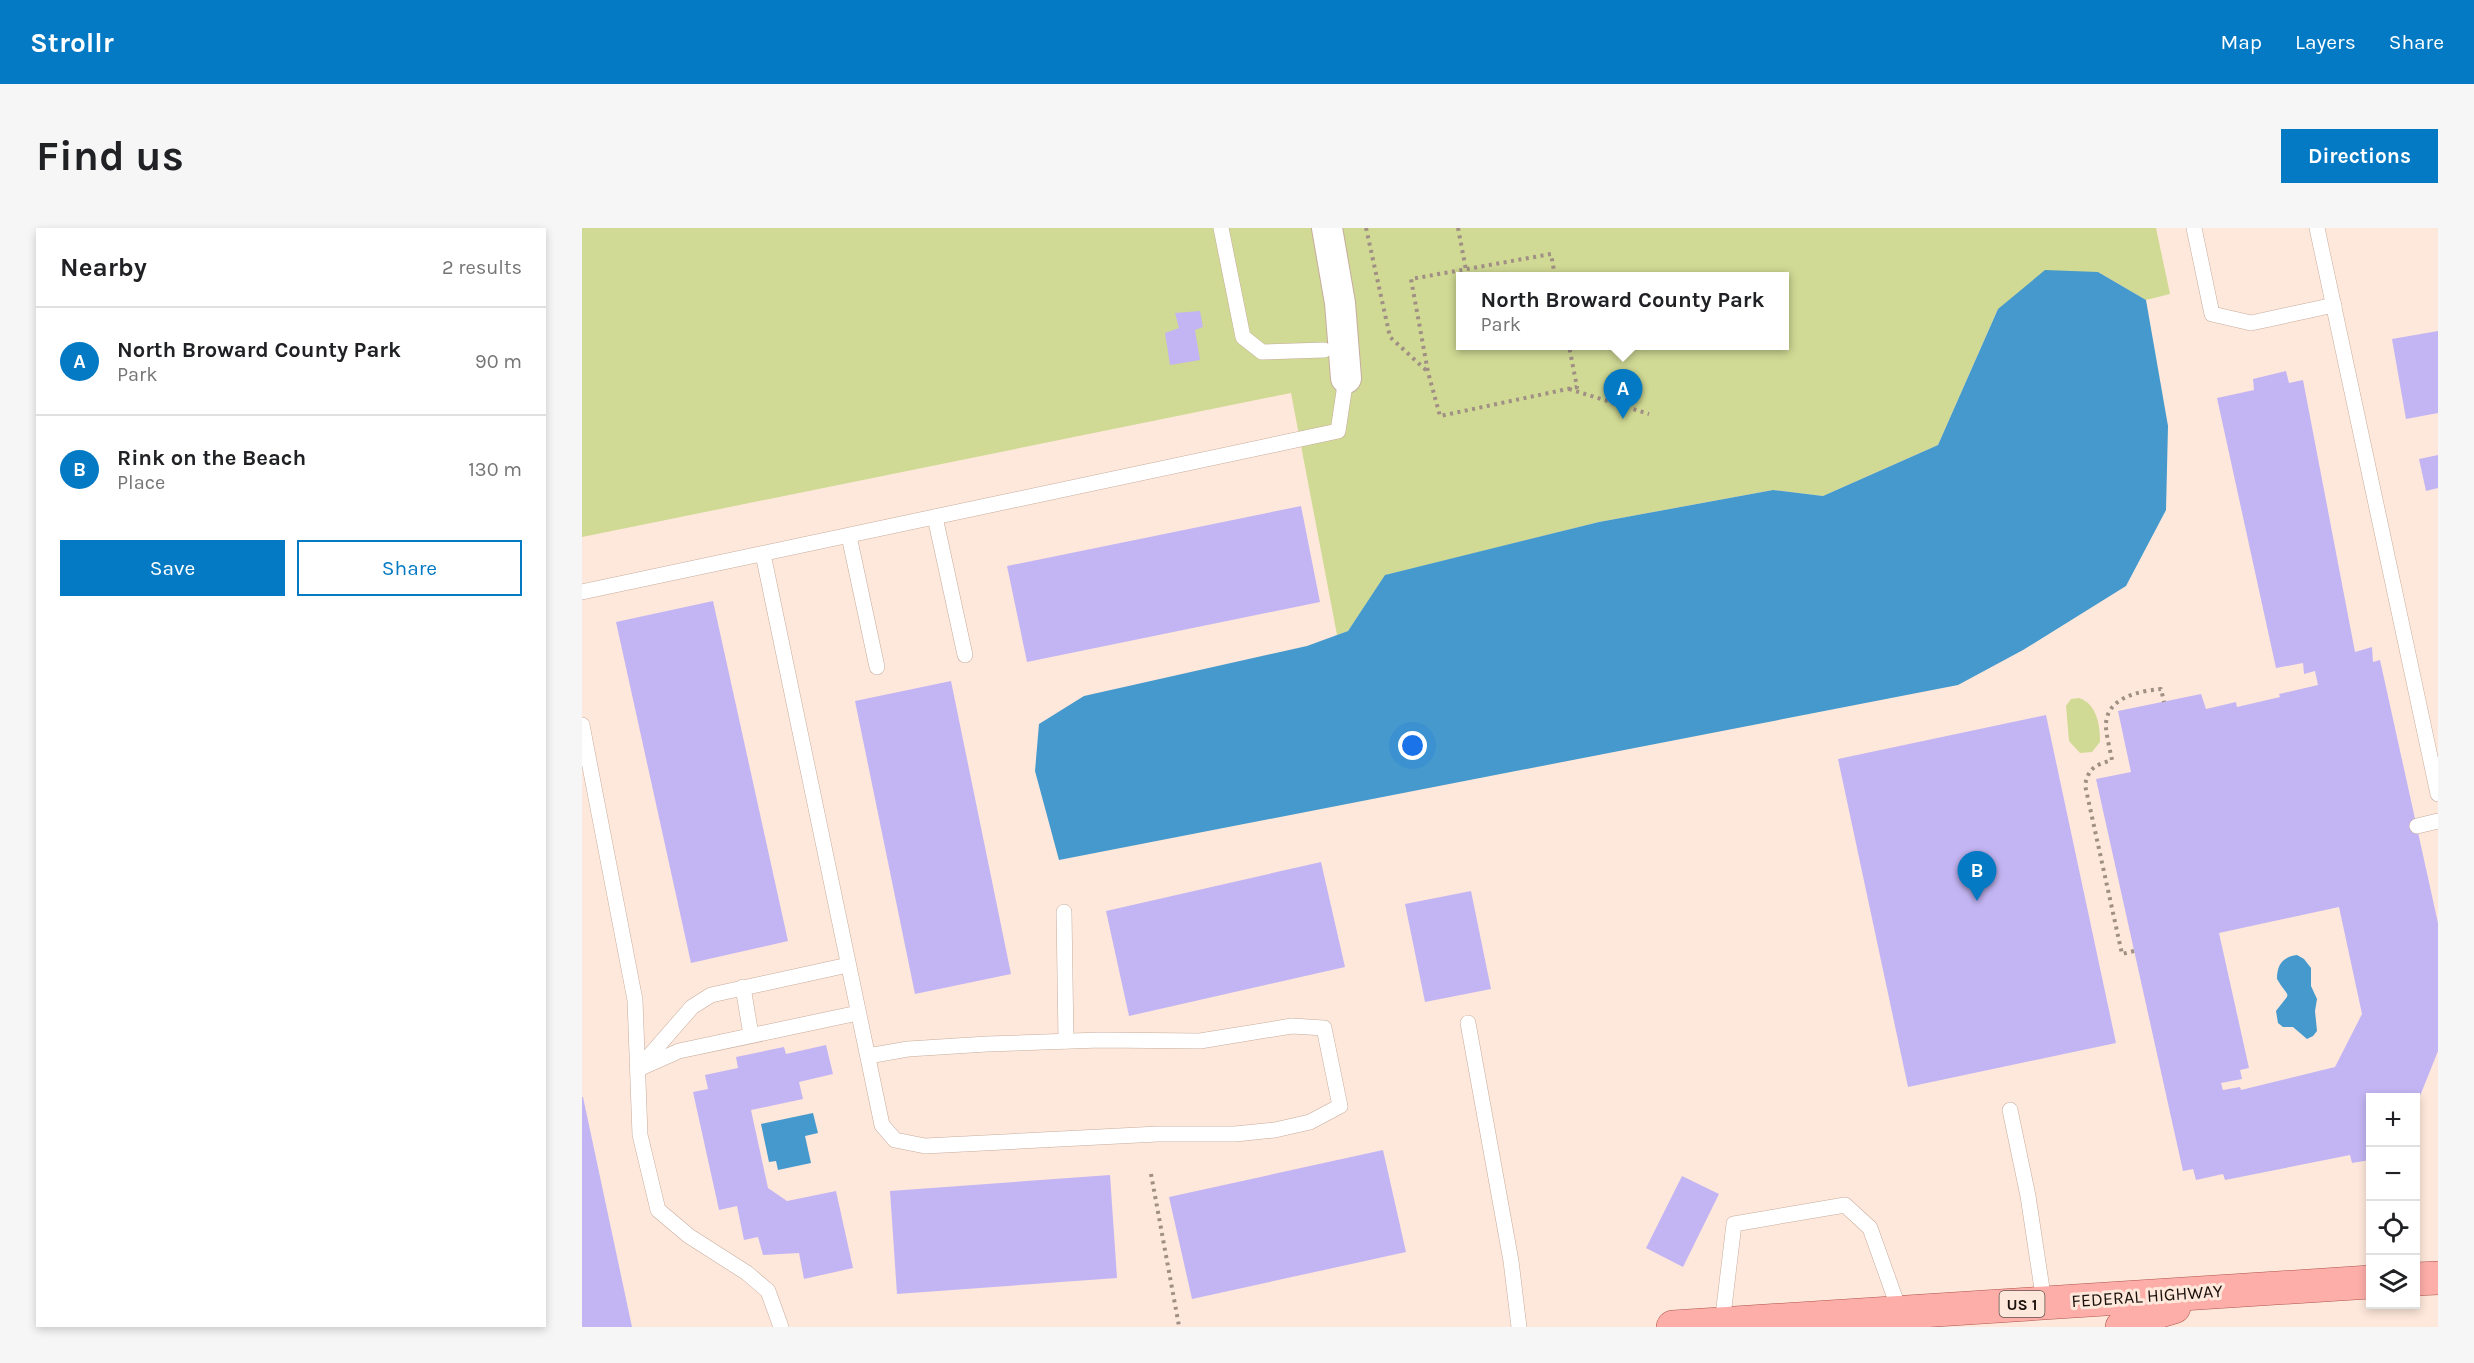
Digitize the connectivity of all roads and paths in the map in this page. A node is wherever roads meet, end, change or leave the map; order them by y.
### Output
1 (1221, 228) edge
2 (1327, 228) edge
3 (1366, 228) edge
4 (1458, 228) edge
5 (2194, 228) edge
6 (2317, 228) edge
7 (1466, 270) junction
8 (1554, 272) edge
9 (2334, 305) junction
10 (1570, 350) edge
11 (1338, 363) junction
12 (1428, 372) junction
13 (1568, 389) junction
14 (1649, 414) dead end
15 (935, 518) junction
16 (849, 536) junction
17 (763, 554) junction
18 (582, 592) edge
19 (965, 655) dead end
20 (877, 667) dead end
21 (2164, 702) dead end
22 (582, 725) edge
23 (2438, 794) edge
24 (2438, 821) edge
25 (2417, 825) dead end
26 (1064, 912) dead end
27 (2134, 951) dead end
28 (848, 965) junction
29 (743, 987) junction
30 (858, 1012) junction
31 (1468, 1023) dead end
32 (751, 1035) junction
33 (1066, 1041) junction
34 (868, 1056) junction
35 (638, 1069) junction
36 (2010, 1110) dead end
37 (1151, 1174) dead end
38 (2438, 1278) edge
39 (2420, 1279) edge
40 (2366, 1282) edge
41 (2227, 1291) junction
42 (1900, 1312) junction
43 (2041, 1315) edge
44 (1722, 1324) junction
45 (1179, 1326) edge
46 (781, 1327) edge
47 (1519, 1327) edge
48 (1673, 1327) edge
49 (2122, 1327) edge

1 - 11 lane
2 - 11 street
3 - 12 path
4 - 7 path
5 - 9 lane
6 - 9 lane
7 - 8 path
7 - 12 path
9 - 23 lane
10 - 13 path
11 - 15 lane
12 - 13 path
13 - 14 path
15 - 16 lane
15 - 19 lane
16 - 17 lane
16 - 20 lane
17 - 18 lane
17 - 28 lane
21 - 27 path
22 - 35 lane
24 - 25 lane
26 - 33 lane
28 - 29 lane
28 - 30 lane
29 - 32 lane
29 - 35 lane
30 - 32 lane
30 - 34 lane
31 - 47 lane
32 - 35 lane
33 - 34 lane
33 - 34 lane
35 - 46 lane
36 - 43 lane
37 - 45 path
38 - 39 main road
40 - 41 main road, FEDERAL HIGHWAY / US 1
41 - 43 main road, FEDERAL HIGHWAY / US 1
41 - 49 main road
42 - 43 main road, FEDERAL HIGHWAY / US 1
42 - 44 main road, FEDERAL HIGHWAY / US 1
42 - 44 lane
44 - 48 main road, FEDERAL HIGHWAY / US 1

